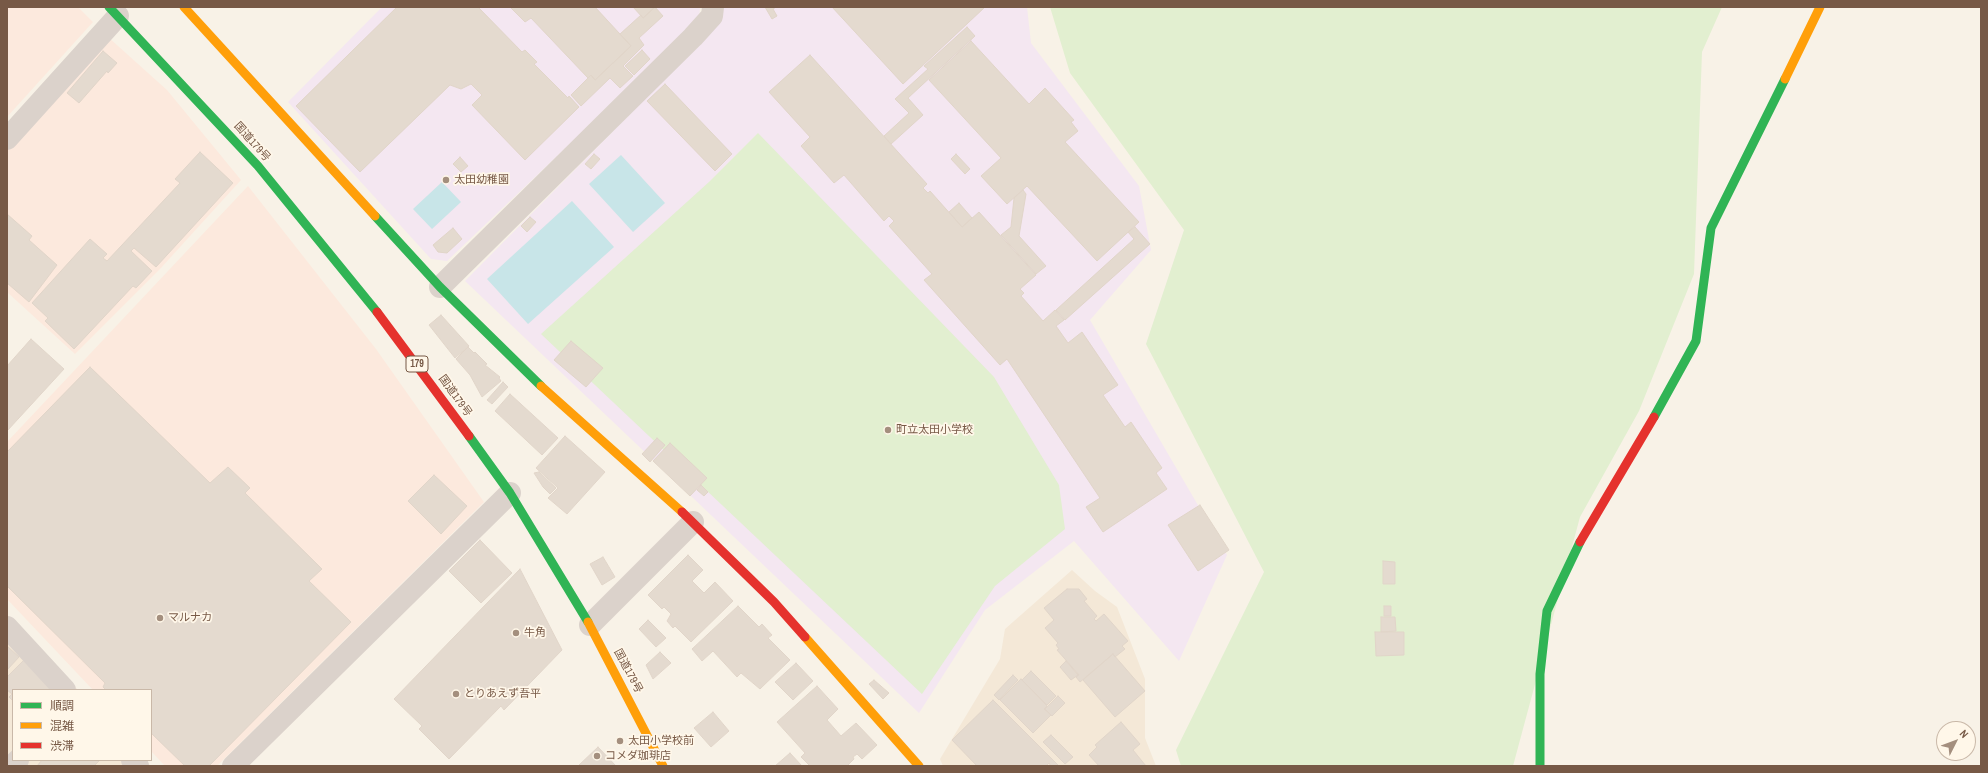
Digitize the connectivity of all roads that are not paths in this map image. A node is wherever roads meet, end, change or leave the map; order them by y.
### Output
1 (184, 7) edge
2 (713, 7) edge
3 (1820, 7) edge
4 (113, 12) edge
5 (7, 139) edge
6 (440, 287) junction
7 (510, 493) junction
8 (693, 522) junction
9 (590, 625) junction
10 (7, 627) edge
11 (64, 689) edge
12 (233, 766) edge
13 (663, 766) edge
14 (919, 766) edge
15 (1540, 766) edge

1 - 6 main road
2 - 6 street
3 - 15 main road
4 - 5 street
4 - 7 main road, 国道179号 / 179
6 - 8 main road
7 - 9 main road, 国道179号 / 179
7 - 12 street
8 - 9 street
8 - 14 main road
9 - 13 main road, 国道179号 / 179
10 - 11 street

